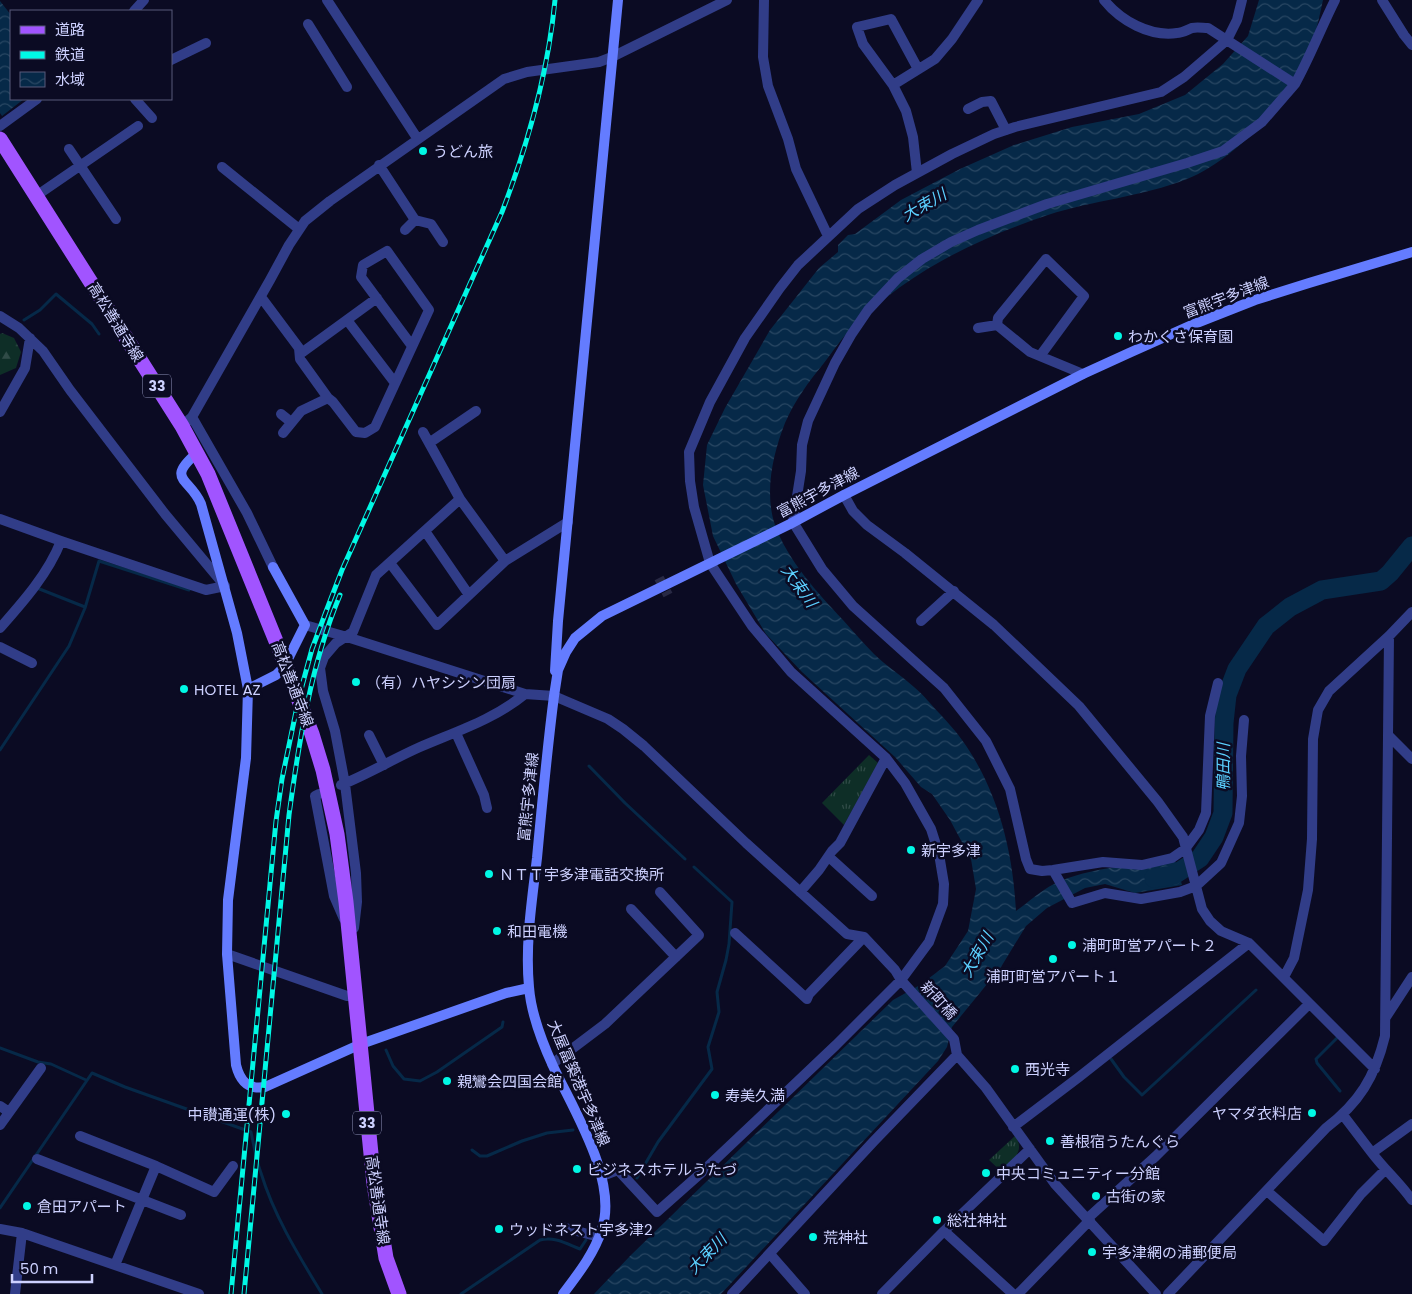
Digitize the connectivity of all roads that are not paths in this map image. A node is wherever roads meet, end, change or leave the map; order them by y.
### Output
1 (144, 0) edge
2 (327, 0) edge
3 (618, 0) edge
4 (727, 0) edge
5 (764, 0) edge
6 (978, 0) edge
7 (1104, 0) edge
8 (1242, 0) edge
9 (1326, 0) edge
10 (1335, 0) edge
11 (1382, 0) edge
12 (135, 10) edge
13 (308, 24) dead end
14 (1322, 25) junction
15 (319, 41) junction
16 (1230, 42) junction
17 (206, 43) dead end
18 (1412, 45) edge
19 (309, 47) dead end
20 (612, 58) junction
21 (172, 60) edge
22 (918, 68) junction
23 (1293, 84) junction
24 (893, 85) junction
25 (347, 87) dead end
26 (36, 100) edge
27 (136, 100) edge
28 (968, 109) dead end
29 (152, 118) dead end
30 (0, 126) edge
31 (138, 126) dead end
32 (1006, 130) junction
33 (417, 138) junction
34 (0, 139) edge
35 (69, 149) dead end
36 (79, 165) junction
37 (379, 165) junction
38 (222, 167) dead end
39 (917, 173) junction
40 (36, 196) junction
41 (116, 219) dead end
42 (415, 220) junction
43 (299, 229) junction
44 (405, 230) dead end
45 (828, 236) junction
46 (443, 242) dead end
47 (1412, 252) edge
48 (261, 297) junction
49 (377, 298) junction
50 (0, 316) edge
51 (347, 320) junction
52 (997, 325) junction
53 (978, 328) dead end
54 (30, 338) junction
55 (412, 346) junction
56 (300, 354) junction
57 (1040, 356) junction
58 (1083, 374) junction
59 (395, 383) junction
60 (328, 398) junction
61 (476, 411) dead end
62 (0, 412) edge
63 (281, 414) dead end
64 (187, 421) junction
65 (291, 422) junction
66 (423, 432) dead end
67 (282, 433) dead end
68 (429, 443) junction
69 (196, 453) junction
70 (844, 495) junction
71 (460, 499) junction
72 (0, 519) edge
73 (568, 522) junction
74 (792, 523) junction
75 (425, 531) junction
76 (61, 541) junction
77 (505, 561) junction
78 (714, 561) junction
79 (390, 563) junction
80 (273, 566) joint
81 (225, 586) junction
82 (954, 591) junction
83 (469, 594) junction
84 (24, 600) junction
85 (1412, 612) edge
86 (0, 618) edge
87 (921, 621) dead end
88 (305, 625) junction
89 (0, 628) edge
90 (1390, 636) junction
91 (348, 637) junction
92 (0, 647) edge
93 (32, 663) dead end
94 (1218, 683) dead end
95 (248, 689) junction
96 (525, 694) junction
97 (554, 696) junction
98 (1244, 720) dead end
99 (456, 732) junction
100 (369, 735) dead end
101 (1389, 736) junction
102 (886, 758) junction
103 (1412, 759) edge
104 (384, 765) junction
105 (342, 785) junction
106 (319, 794) dead end
107 (487, 808) dead end
108 (1185, 849) junction
109 (829, 857) junction
110 (1053, 870) junction
111 (1196, 886) junction
112 (660, 892) dead end
113 (800, 892) junction
114 (872, 896) dead end
115 (631, 909) dead end
116 (349, 929) junction
117 (735, 933) dead end
118 (864, 936) junction
119 (1249, 942) junction
120 (351, 949) junction
121 (227, 954) junction
122 (676, 957) junction
123 (1284, 977) junction
124 (1412, 977) edge
125 (901, 980) junction
126 (529, 988) junction
127 (355, 996) junction
128 (1309, 1004) junction
129 (1385, 1018) junction
130 (360, 1044) junction
131 (957, 1055) junction
132 (552, 1064) junction
133 (41, 1068) dead end
134 (1375, 1069) junction
135 (0, 1106) edge
136 (9, 1112) junction
137 (1343, 1115) junction
138 (1412, 1124) edge
139 (0, 1125) edge
140 (1013, 1127) junction
141 (80, 1136) dead end
142 (1030, 1149) junction
143 (1372, 1152) junction
144 (37, 1159) dead end
145 (156, 1166) junction
146 (233, 1166) dead end
147 (1385, 1170) junction
148 (602, 1176) junction
149 (1267, 1191) junction
150 (142, 1199) junction
151 (1412, 1200) edge
152 (181, 1214) dead end
153 (1089, 1219) junction
154 (562, 1226) dead end
155 (0, 1229) edge
156 (944, 1231) junction
157 (22, 1233) junction
158 (600, 1237) junction
159 (770, 1254) junction
160 (115, 1265) junction
161 (734, 1293) edge
162 (14, 1294) edge
163 (199, 1294) edge
164 (399, 1294) edge
165 (563, 1294) edge
166 (805, 1294) edge
167 (882, 1294) edge
168 (1012, 1294) edge
169 (1018, 1294) edge
170 (1156, 1294) edge
171 (1168, 1294) edge

1 - 12 street
2 - 33 street
3 - 20 main road
4 - 20 street
5 - 45 street
6 - 22 street
7 - 16 street
8 - 16 street
9 - 14 street
10 - 14 street
11 - 18 street
13 - 15 street
14 - 23 street
15 - 19 street
15 - 25 street
16 - 23 street
16 - 32 street
17 - 21 street
20 - 33 street
20 - 73 main road
22 - 24 street
22 - 24 street
23 - 74 street
24 - 39 street
26 - 30 street
27 - 29 street
28 - 32 street
31 - 36 street
32 - 39 street
33 - 37 street
34 - 40 main road, 高松善通寺線 / 33
35 - 36 street
36 - 40 street
36 - 41 street
37 - 42 street
37 - 43 street
38 - 43 street
39 - 45 street
40 - 64 main road, 高松善通寺線 / 33
42 - 44 street
42 - 46 street
43 - 48 street
45 - 78 street
47 - 58 main road, 富熊宇多津線
48 - 56 street
48 - 64 street
49 - 51 street
49 - 55 street
49 - 55 street
50 - 54 street
51 - 56 street
51 - 59 street
52 - 53 street
52 - 57 street
52 - 57 street
54 - 62 street
54 - 81 street
55 - 59 street
56 - 60 street
57 - 58 street
58 - 70 main road, 富熊宇多津線
59 - 60 street
60 - 65 street
61 - 68 street
63 - 65 street
64 - 69 main road, 高松善通寺線 / 33
64 - 80 street
65 - 67 street
66 - 68 street
68 - 71 street
69 - 81 main road
69 - 116 main road, 高松善通寺線 / 33, bridge
70 - 74 main road, 富熊宇多津線
70 - 82 street
71 - 75 street
71 - 77 street
72 - 76 street
73 - 77 street
73 - 97 main road
74 - 78 main road, 富熊宇多津線
74 - 110 street
75 - 79 street
75 - 83 street
76 - 81 street
76 - 84 street
77 - 83 street
78 - 97 main road, 富熊宇多津線
78 - 102 street
79 - 83 street
79 - 91 street
80 - 88 main road
81 - 95 main road
82 - 87 street
82 - 108 street
84 - 86 street
84 - 89 street
85 - 90 street
88 - 91 street
88 - 95 main road
90 - 101 street
90 - 123 street
91 - 96 street
91 - 105 street
92 - 93 street
94 - 108 street
95 - 121 main road
96 - 97 street
96 - 99 street
97 - 113 street
97 - 126 main road, 富熊宇多津線
98 - 111 street
99 - 104 street
99 - 107 street
100 - 104 street
101 - 103 street
101 - 129 street
102 - 109 street
102 - 125 street
104 - 105 street
105 - 120 street
106 - 116 street
108 - 110 street
108 - 111 street
109 - 113 street
109 - 114 street
110 - 111 street
111 - 119 street
112 - 122 street
113 - 118 street
115 - 122 street
116 - 120 main road, 高松善通寺線 / 33
117 - 118 street
118 - 125 street, 新町橋
119 - 123 street
119 - 140 street
120 - 127 main road, 高松善通寺線 / 33
121 - 127 street
121 - 130 main road
122 - 132 street
123 - 128 street
124 - 129 street
125 - 131 street, 新町橋
125 - 148 street
126 - 130 main road
126 - 132 main road, 大屋冨築港宇多津線
127 - 130 main road, 高松善通寺線 / 33
128 - 134 street
128 - 153 street
129 - 134 street
130 - 164 main road, 高松善通寺線 / 33
131 - 140 street
131 - 159 street
132 - 148 main road, 大屋冨築港宇多津線
133 - 136 street
134 - 137 street
135 - 136 street
136 - 139 street
137 - 143 street
137 - 149 street
138 - 143 street
140 - 142 street
141 - 145 street
142 - 153 street
142 - 156 street
143 - 147 street
144 - 150 street
145 - 146 street
145 - 150 street
147 - 149 street
147 - 151 street
148 - 158 main road, 大屋冨築港宇多津線
149 - 171 street
150 - 152 street
150 - 160 street
153 - 169 street
153 - 170 street
154 - 158 street
155 - 157 street
156 - 167 street
156 - 168 street
157 - 160 street
157 - 162 street
158 - 165 main road, 大屋冨築港宇多津線
159 - 161 street
159 - 166 street
160 - 163 street

